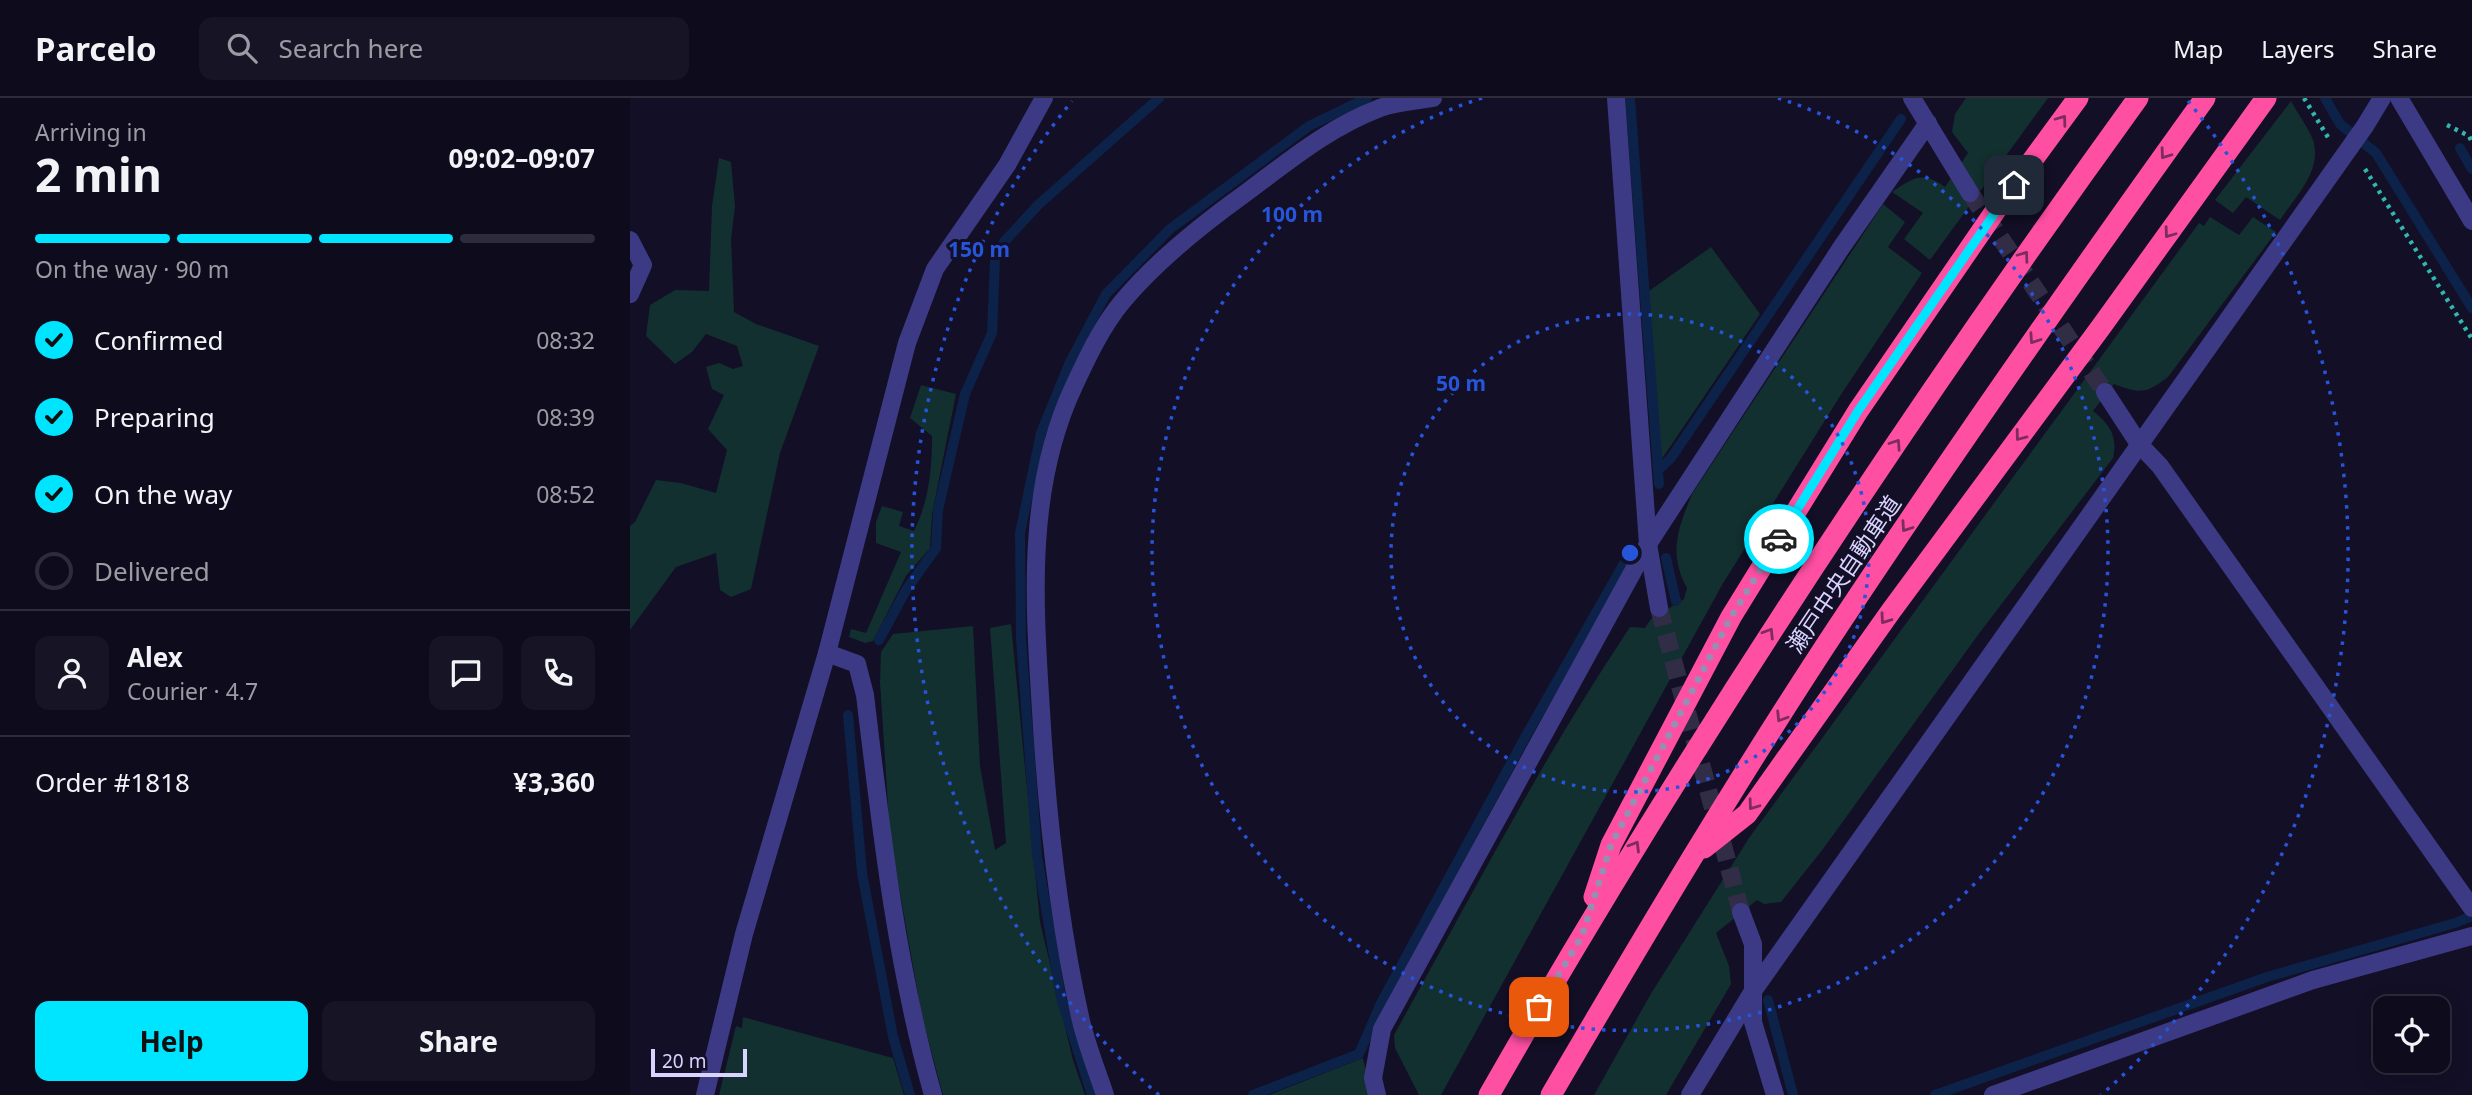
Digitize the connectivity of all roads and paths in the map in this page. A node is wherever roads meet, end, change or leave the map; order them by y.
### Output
1 (1044, 98) edge
2 (1433, 98) edge
3 (1616, 98) edge
4 (1912, 98) edge
5 (2078, 98) edge
6 (2138, 98) edge
7 (2205, 98) edge
8 (2266, 98) edge
9 (2304, 98) edge
10 (2382, 98) edge
11 (2399, 98) edge
12 (1928, 123) junction
13 (2447, 125) dead end
14 (2472, 142) edge
15 (2348, 150) junction
16 (1970, 193) tunnel mouth
17 (2472, 221) edge
18 (630, 240) edge
19 (630, 294) edge
20 (2472, 339) edge
21 (2105, 392) tunnel mouth
22 (2139, 444) junction
23 (1648, 544) junction
24 (1659, 608) tunnel mouth
25 (827, 653) junction
26 (1692, 858) junction
27 (2472, 908) edge
28 (1741, 912) tunnel mouth
29 (1582, 936) junction
30 (2472, 936) edge
31 (1753, 991) junction
32 (705, 1095) edge
33 (933, 1095) edge
34 (1105, 1095) edge
35 (1377, 1095) edge
36 (1489, 1095) edge
37 (1551, 1095) edge
38 (1690, 1095) edge
39 (1775, 1095) edge
40 (1993, 1095) edge

1 - 25 street
2 - 34 street
3 - 23 street
4 - 12 street
29 -> 5 highway
29 -> 6 highway, 瀬戸中央自動車道
7 -> 26 highway, 瀬戸中央自動車道
8 -> 26 highway
9 - 15 path
10 - 15 street
11 - 17 street
12 - 16 street
12 - 23 street
13 - 14 path
15 - 20 path
15 - 22 street
18 - 19 street
21 - 22 street
22 - 27 street
22 - 31 street
23 - 24 street
23 - 35 street
25 - 32 street
25 - 33 street
26 - 37 highway, 瀬戸中央自動車道
28 - 31 street
29 - 36 highway, 瀬戸中央自動車道
30 - 40 street
31 - 38 street
31 - 39 street

